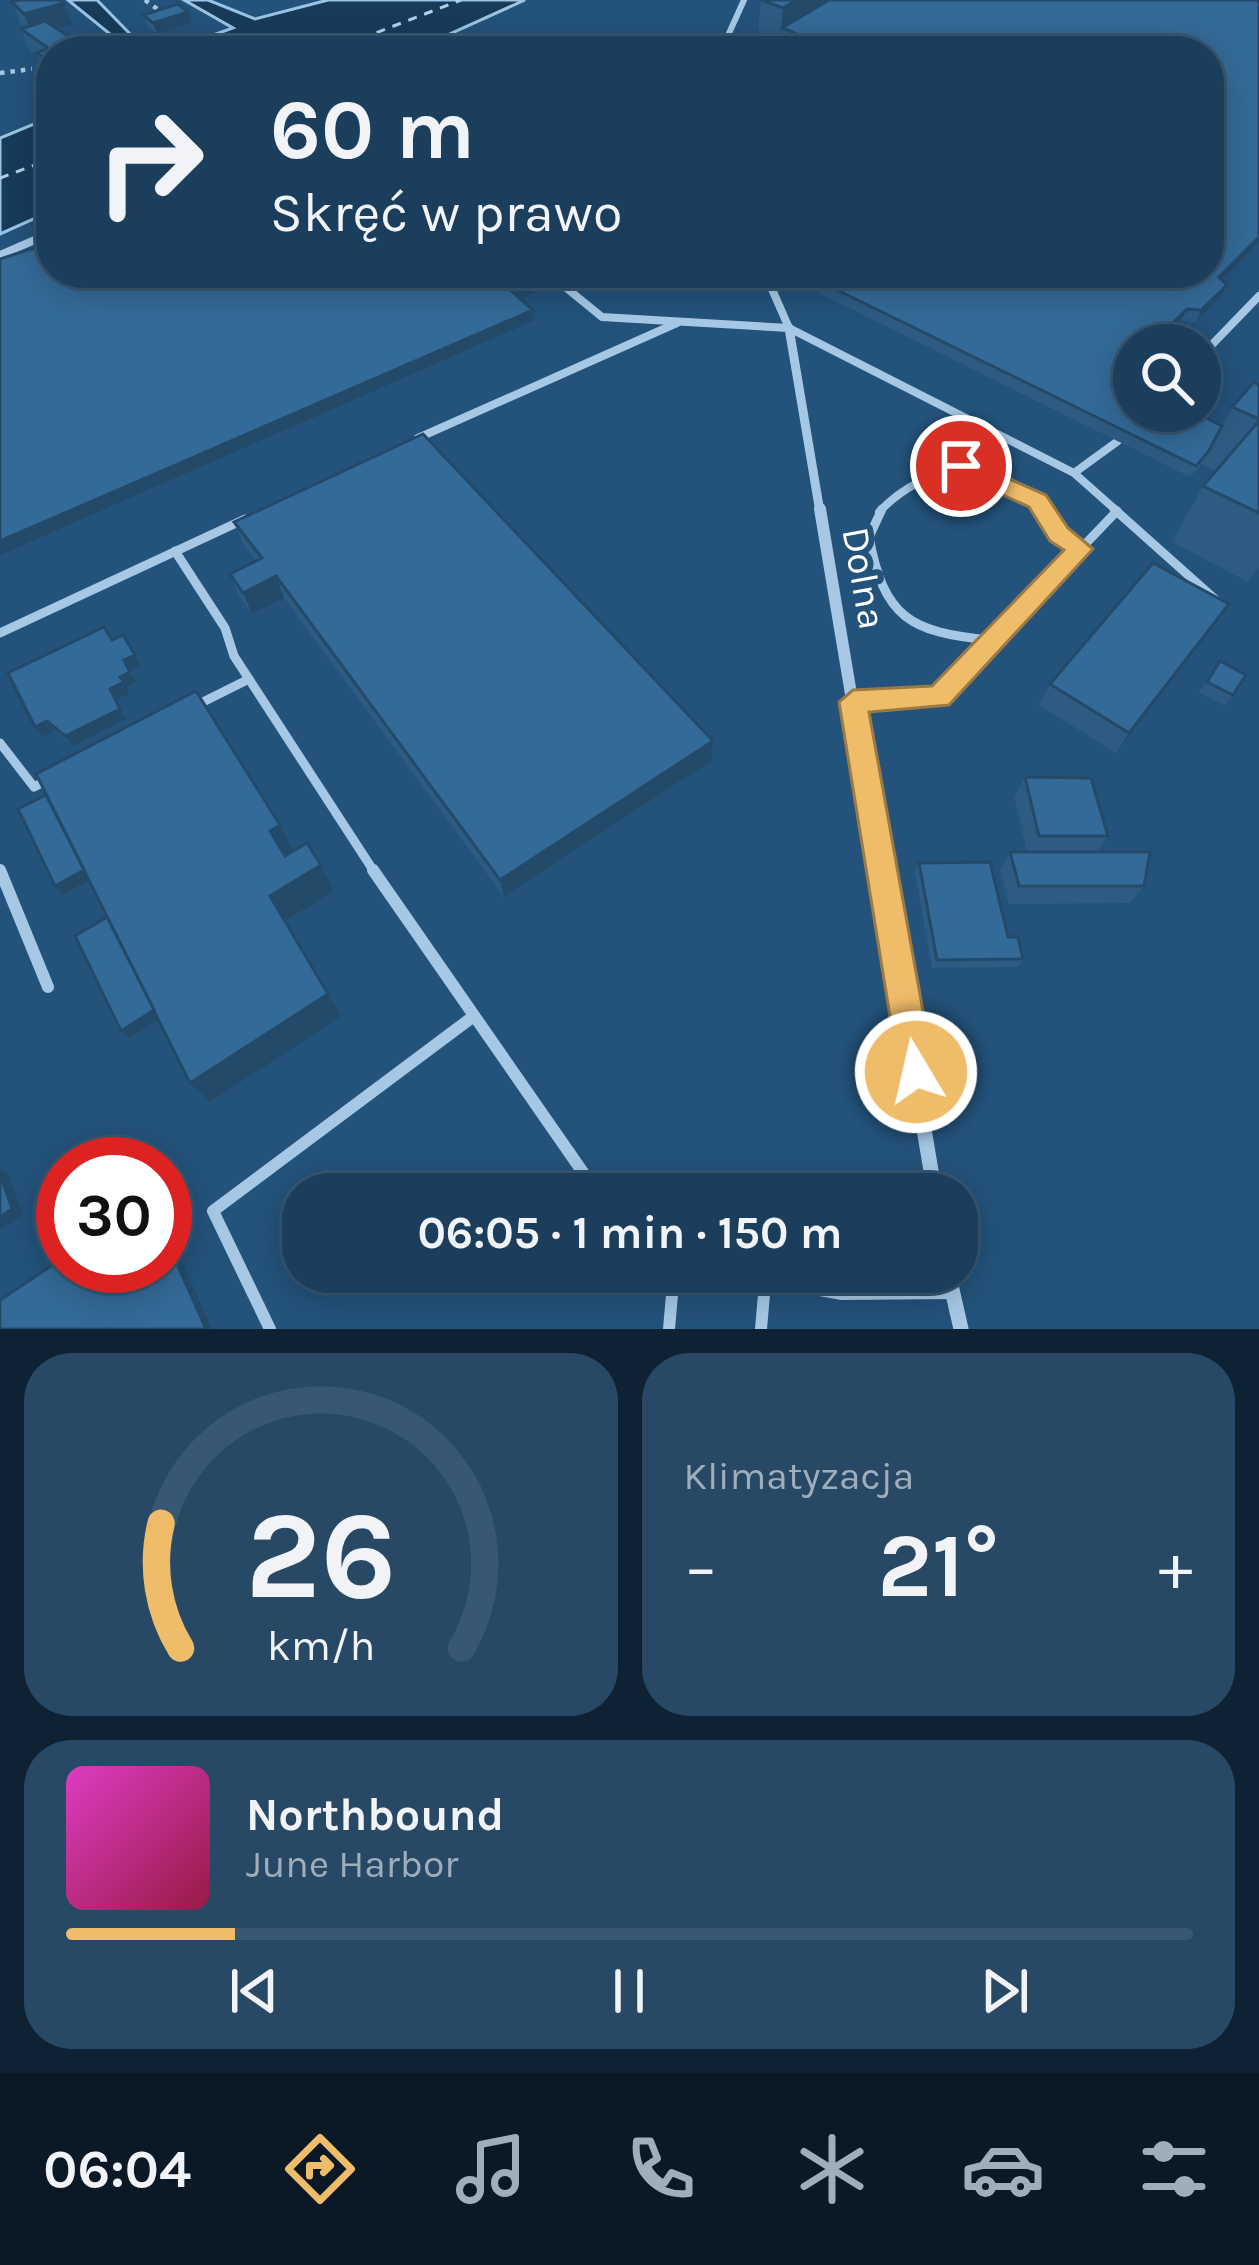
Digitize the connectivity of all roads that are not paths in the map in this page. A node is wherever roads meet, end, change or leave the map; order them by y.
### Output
1 (744, 0) edge
2 (728, 36) edge
3 (36, 239) edge
4 (0, 255) edge
5 (566, 288) edge
6 (772, 288) edge
7 (1259, 296) edge
8 (678, 322) junction
9 (789, 328) junction
10 (618, 333) junction
11 (1221, 335) edge
12 (1118, 441) edge
13 (410, 442) edge
14 (1074, 472) junction
15 (1117, 511) junction
16 (260, 512) edge
17 (1080, 549) junction
18 (175, 551) junction
19 (1220, 604) edge
20 (0, 633) edge
21 (989, 640) junction
22 (249, 679) junction
23 (853, 702) junction
24 (190, 708) edge
25 (0, 743) edge
26 (73, 767) edge
27 (0, 868) edge
28 (48, 987) dead end
29 (474, 1016) junction
30 (583, 1173) edge
31 (932, 1173) edge
32 (672, 1293) edge
33 (764, 1293) edge
34 (835, 1293) edge
35 (953, 1293) joint
36 (270, 1329) edge
37 (669, 1329) edge
38 (761, 1329) edge
39 (961, 1329) edge

1 - 2 lane
3 - 4 lane
5 - 10 lane
6 - 9 lane
7 - 11 lane
8 - 9 lane
8 - 10 lane
8 - 10 lane
9 - 14 lane
9 - 23 street, Dolna
10 - 13 lane
12 - 14 lane
14 - 15 lane
15 - 17 lane
15 - 19 lane
16 - 18 lane
17 - 21 lane
17 - 21 lane
18 - 20 lane
18 - 22 lane
21 - 23 lane
22 - 24 lane
22 - 29 lane
23 - 31 street, Dolna
25 - 26 lane
27 - 28 lane
29 - 30 lane
29 - 36 lane
32 - 37 lane
33 - 38 lane
34 - 35 lane
35 - 39 street

